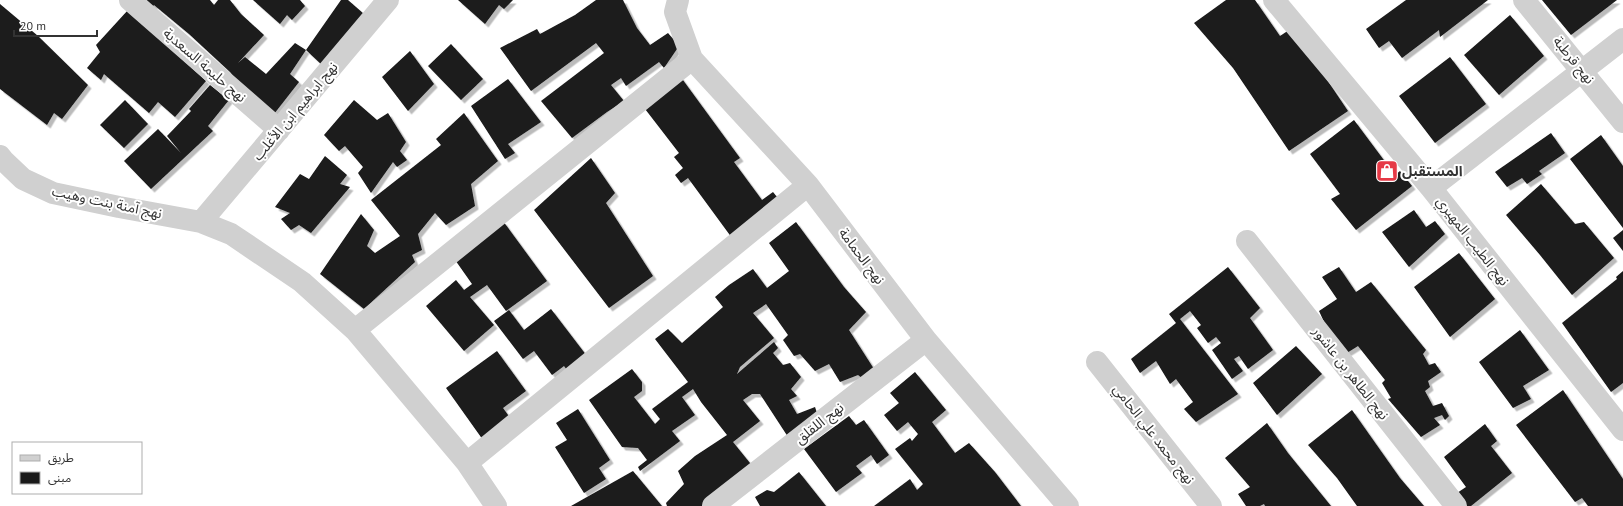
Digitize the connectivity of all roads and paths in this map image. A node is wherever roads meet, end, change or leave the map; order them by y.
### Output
1 (130, 0) edge
2 (678, 0) edge
3 (1274, 0) edge
4 (1524, 0) edge
5 (378, 3) edge
6 (1623, 39) edge
7 (692, 59) junction
8 (1582, 70) junction
9 (1623, 122) edge
10 (279, 130) junction
11 (0, 156) edge
12 (808, 185) junction
13 (1431, 188) junction
14 (201, 222) junction
15 (1247, 240) dead end
16 (355, 330) junction
17 (926, 340) junction
18 (1098, 362) dead end
19 (1623, 430) edge
20 (467, 463) junction
21 (1059, 503) edge
22 (496, 506) edge
23 (713, 506) edge
24 (1211, 506) edge
25 (1456, 506) edge

1 - 10 street, نهج حليمة السعدية
2 - 7 street, نهج الحمامة
3 - 13 street, نهج الطيب المهيري
4 - 8 street, نهج قرطبة
5 - 10 street, نهج ابراهيم ابن الأغلب
6 - 8 street
7 - 12 street, نهج الحمامة
7 - 16 street
8 - 9 street, نهج قرطبة
8 - 13 street
10 - 14 street, نهج ابراهيم ابن الأغلب
11 - 14 street, نهج آمنة بنت وهيب
12 - 17 street, نهج الحمامة
12 - 20 street
13 - 19 street, نهج الطيب المهيري
14 - 16 street, نهج آمنة بنت وهيب
15 - 25 street, نهج الطاهر بن عاشور
16 - 20 street, نهج آمنة بنت وهيب
17 - 21 street, نهج الحمامة
17 - 23 street, نهج اللقلق
18 - 24 street, نهج محمد علي الحامي
20 - 22 street, نهج آمنة بنت وهيب

